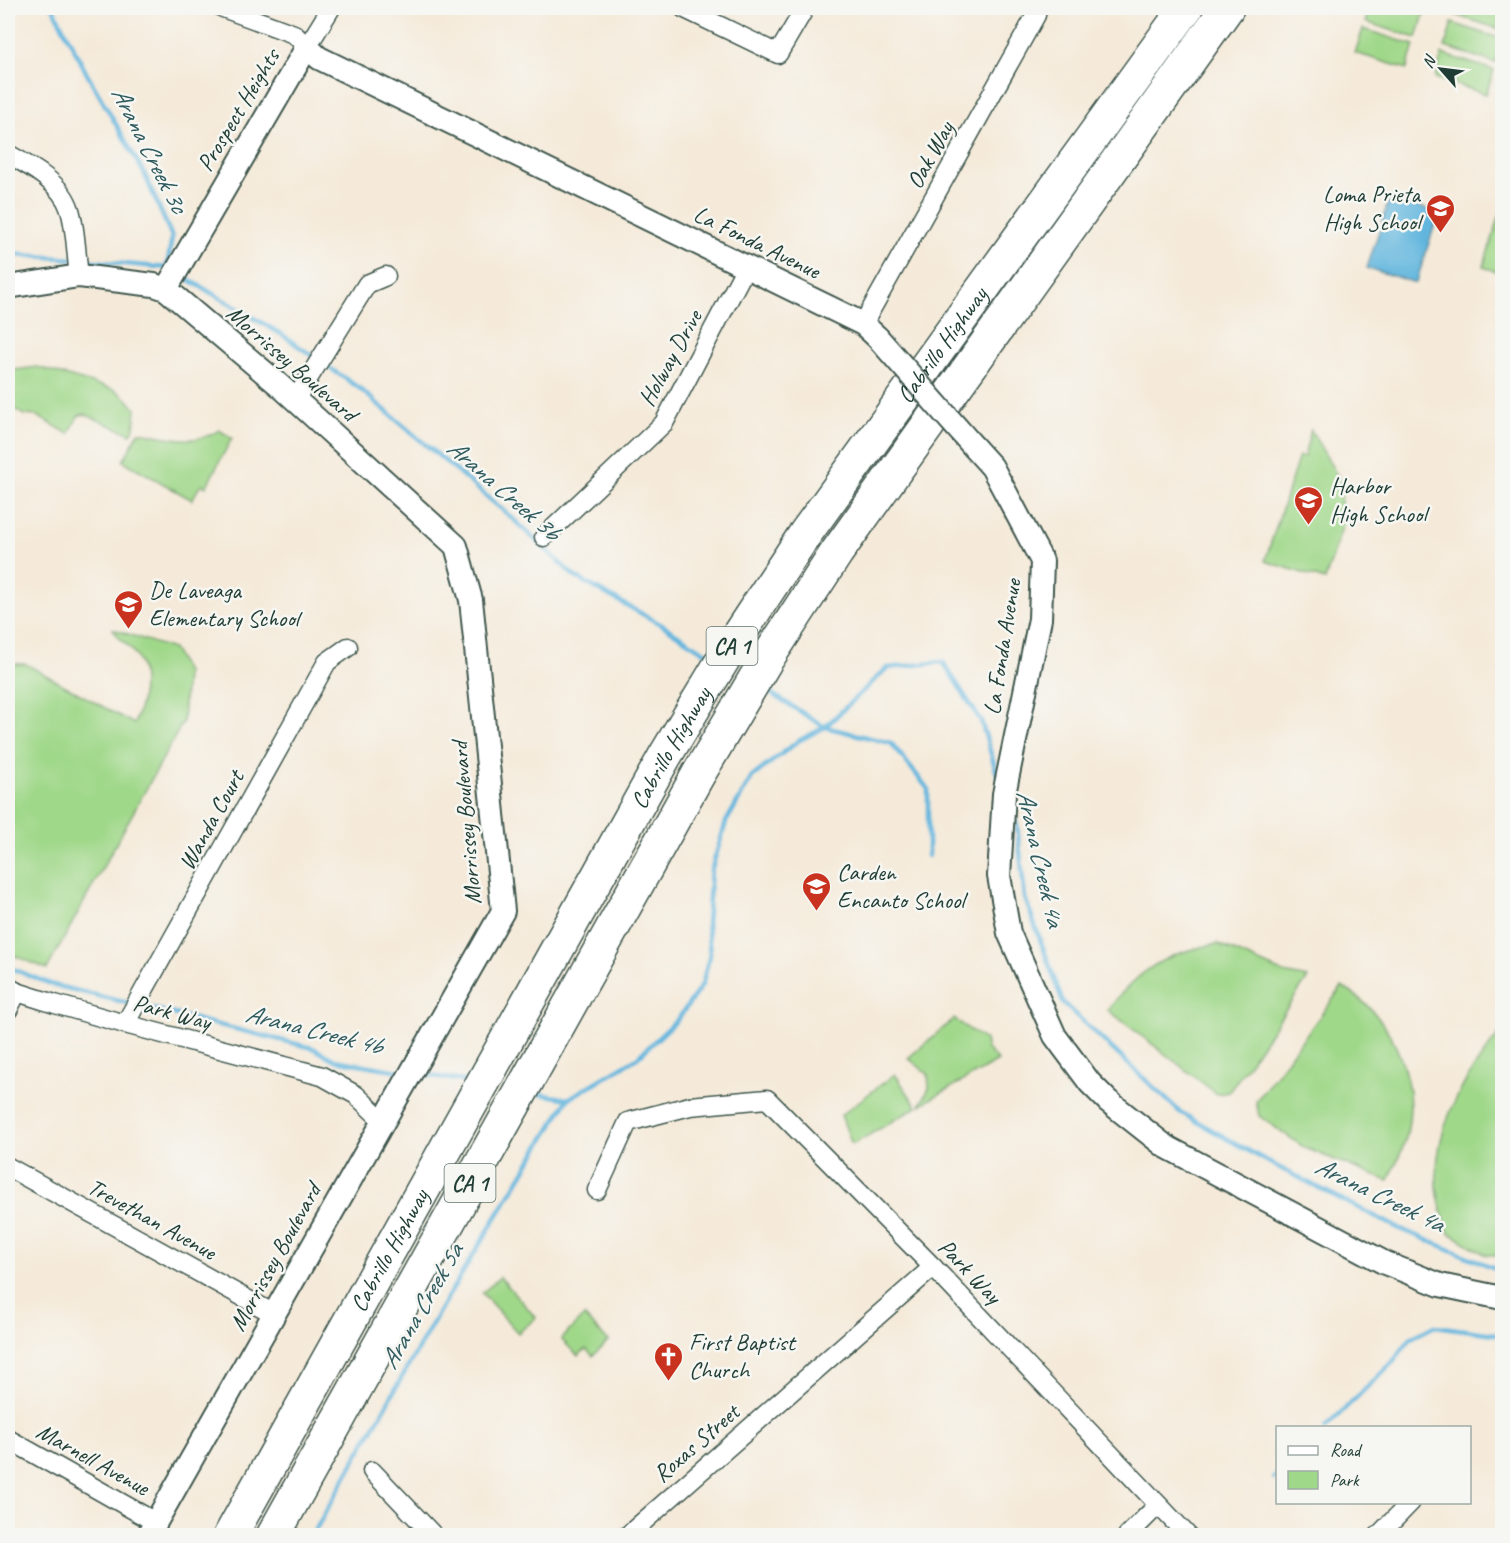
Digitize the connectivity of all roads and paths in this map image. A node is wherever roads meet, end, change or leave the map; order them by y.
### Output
1 (223, 8) edge
2 (331, 8) edge
3 (683, 8) edge
4 (805, 8) edge
5 (1037, 8) edge
6 (1186, 8) edge
7 (1227, 8) edge
8 (307, 47) junction
9 (8, 154) edge
10 (746, 267) junction
11 (79, 276) junction
12 (386, 276) dead end
13 (8, 287) edge
14 (166, 289) junction
15 (870, 331) junction
16 (295, 400) junction
17 (544, 537) dead end
18 (348, 647) dead end
19 (12, 989) edge
20 (8, 1010) edge
21 (125, 1024) junction
22 (383, 1121) junction
23 (8, 1167) edge
24 (597, 1190) dead end
25 (933, 1267) junction
26 (1503, 1298) edge
27 (274, 1314) junction
28 (346, 1328) junction
29 (8, 1439) edge
30 (372, 1471) dead end
31 (1411, 1504) edge
32 (1158, 1505) junction
33 (152, 1529) edge
34 (212, 1536) edge
35 (230, 1536) edge
36 (273, 1536) edge
37 (435, 1536) edge
38 (627, 1536) edge
39 (1126, 1536) edge
40 (1188, 1536) edge
41 (1378, 1536) edge

1 - 8 street, La Fonda Avenue
2 - 8 street, Prospect Heights
3 - 4 street
5 - 15 street, Oak Way
6 - 28 highway, Cabrillo Highway / CA 1
7 - 36 highway, Cabrillo Highway / CA 1
8 - 10 street, La Fonda Avenue
8 - 14 street, Prospect Heights
9 - 11 street
10 - 15 street, La Fonda Avenue
10 - 17 street, Holway Drive
11 - 13 street
11 - 14 street
12 - 16 street
14 - 16 street, Morrissey Boulevard
15 - 26 street, La Fonda Avenue, bridge
16 - 22 street, Morrissey Boulevard
18 - 21 street, Wanda Court
19 - 20 street
19 - 21 street, Park Way
21 - 22 street, Park Way
22 - 27 street, Morrissey Boulevard
23 - 27 street, Trevethan Avenue
24 - 25 street, Park Way
25 - 32 street, Park Way
25 - 38 street, Roxas Street
27 - 33 street, Morrissey Boulevard
28 - 34 highway
28 - 35 highway, Cabrillo Highway / CA 1
29 - 33 street, Marnell Avenue
30 - 37 street
31 - 41 street
32 - 39 street
32 - 40 street, Park Way

